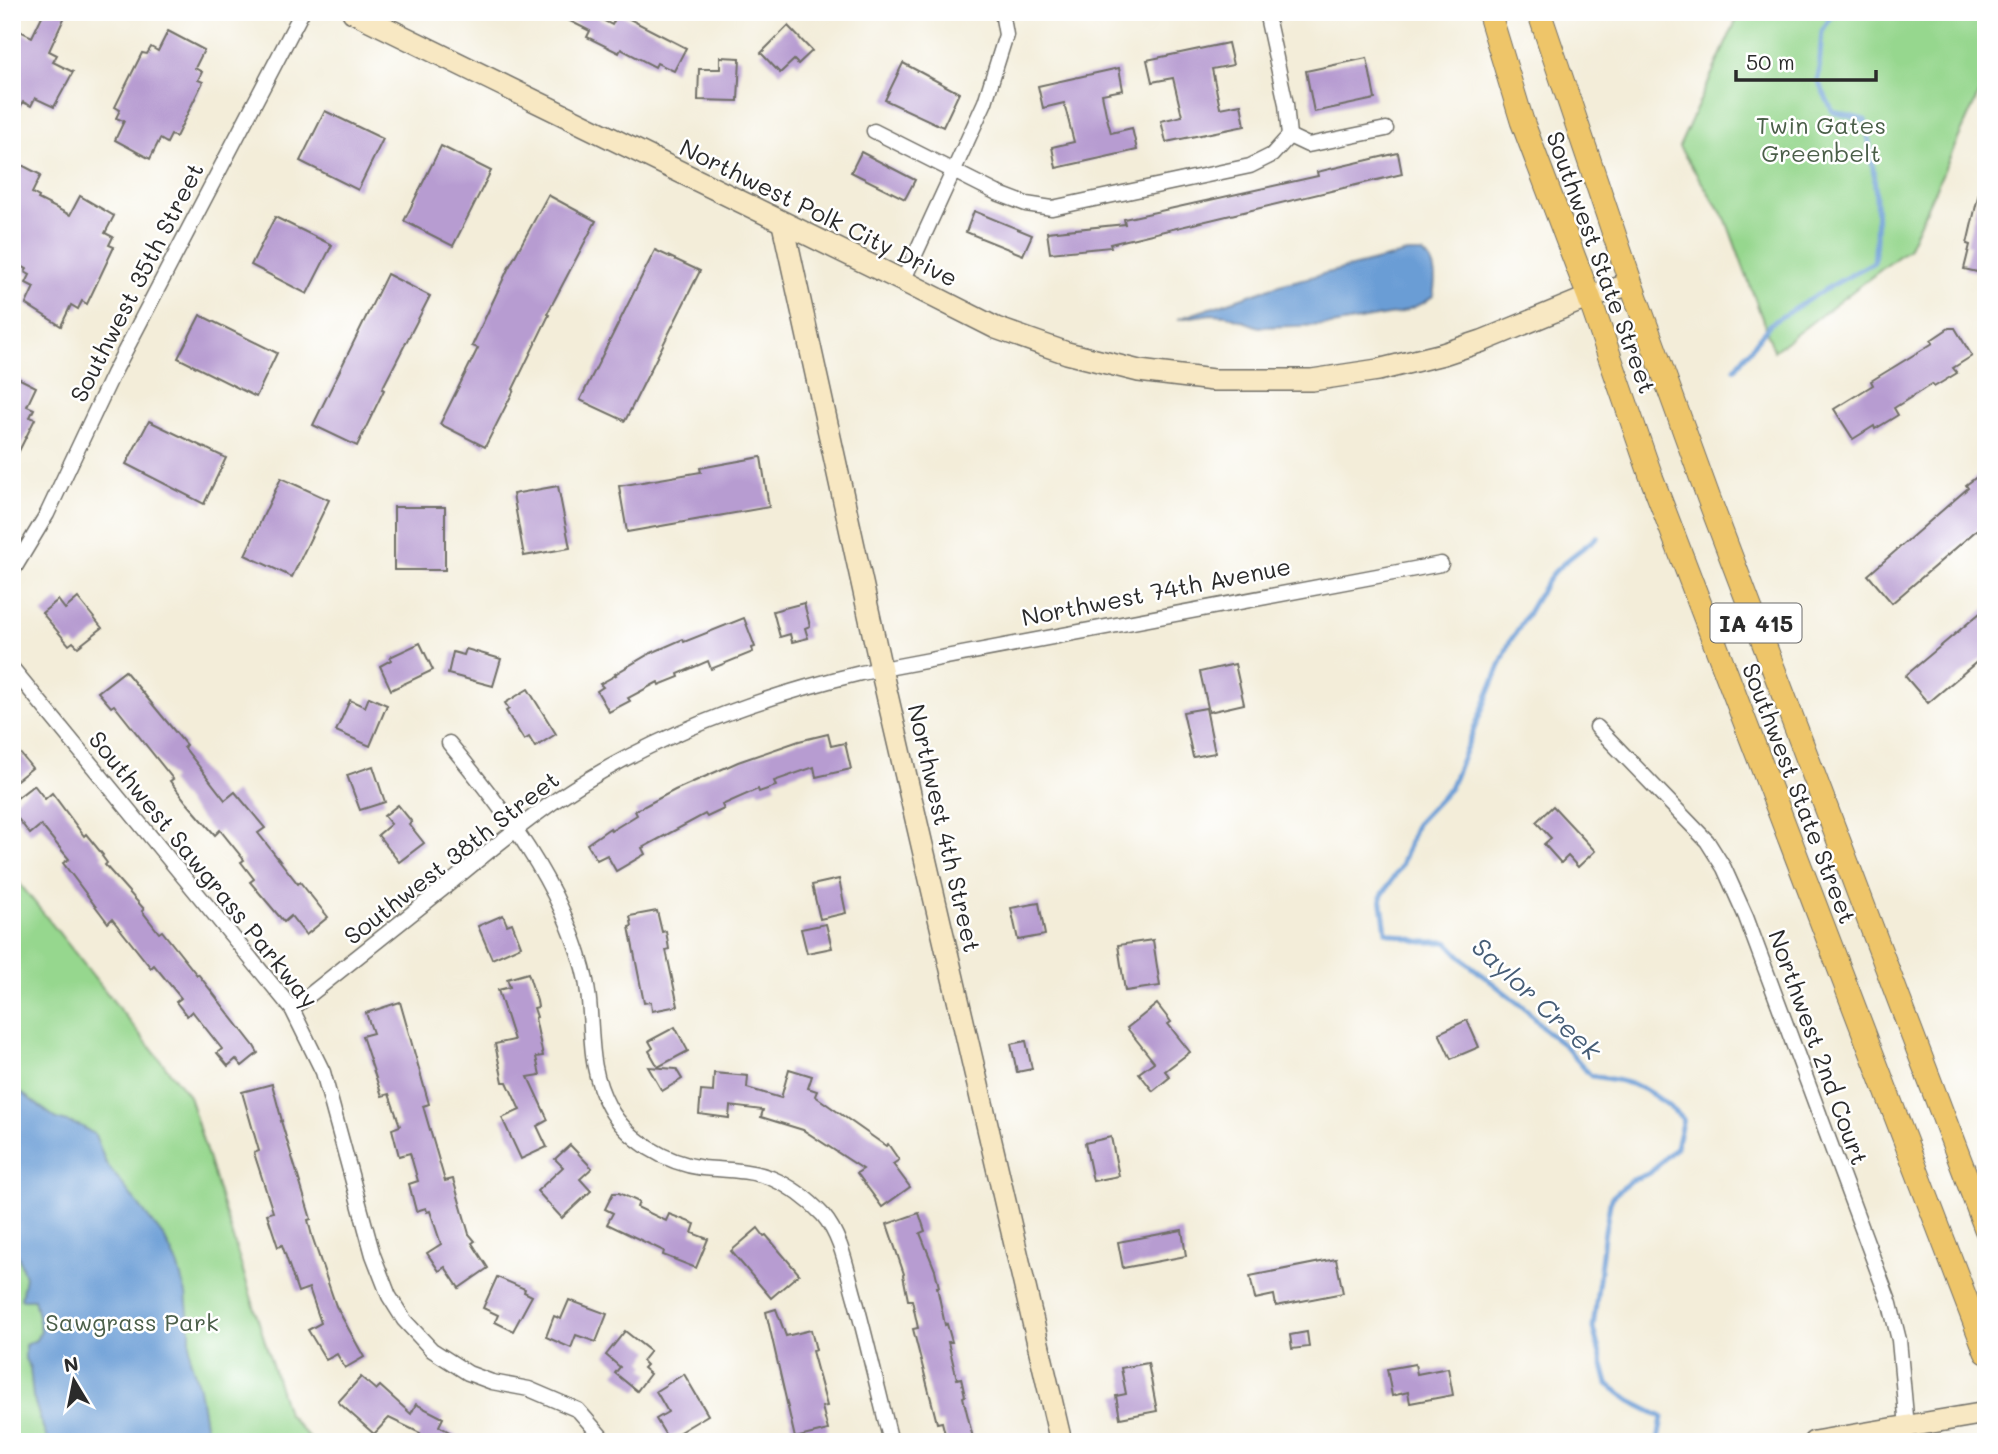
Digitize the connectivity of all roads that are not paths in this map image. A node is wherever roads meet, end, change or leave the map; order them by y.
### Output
1 (302, 12) edge
2 (352, 12) edge
3 (1002, 12) edge
4 (1266, 12) edge
5 (1489, 12) edge
6 (1539, 12) edge
7 (1386, 129) dead end
8 (874, 131) dead end
9 (1289, 136) junction
10 (954, 172) junction
11 (783, 224) junction
12 (903, 281) junction
13 (1631, 284) junction
14 (1589, 297) junction
15 (1441, 564) dead end
16 (12, 572) edge
17 (12, 668) edge
18 (881, 669) junction
19 (1597, 727) dead end
20 (449, 743) dead end
21 (515, 830) junction
22 (292, 1009) junction
23 (1986, 1228) edge
24 (1986, 1352) edge
25 (1986, 1413) edge
26 (1907, 1427) junction
27 (606, 1442) edge
28 (891, 1442) edge
29 (1061, 1442) edge
30 (1814, 1442) edge

1 - 16 street, Southwest 35th Street
2 - 11 street, Northwest Polk City Drive
3 - 10 street
4 - 9 street
5 - 14 main road, Southwest State Street / IA 415
6 - 13 main road, Southwest State Street / IA 415
7 - 9 street
8 - 10 street
9 - 10 street
10 - 12 street
11 - 12 street, Northwest Polk City Drive
11 - 18 street, Northwest 4th Street
12 - 14 street, Northwest Polk City Drive
13 - 14 street
13 - 23 main road, Southwest State Street / IA 415
14 - 24 main road, Southwest State Street / IA 415
15 - 18 street, Northwest 74th Avenue
17 - 22 street, Southwest Sawgrass Parkway
18 - 21 street, Southwest 38th Street
18 - 29 street, Northwest 4th Street
19 - 26 street, Northwest 2nd Court
20 - 21 street
21 - 22 street, Southwest 38th Street
21 - 28 street
22 - 27 street, Southwest Sawgrass Parkway
25 - 26 street
26 - 30 street

